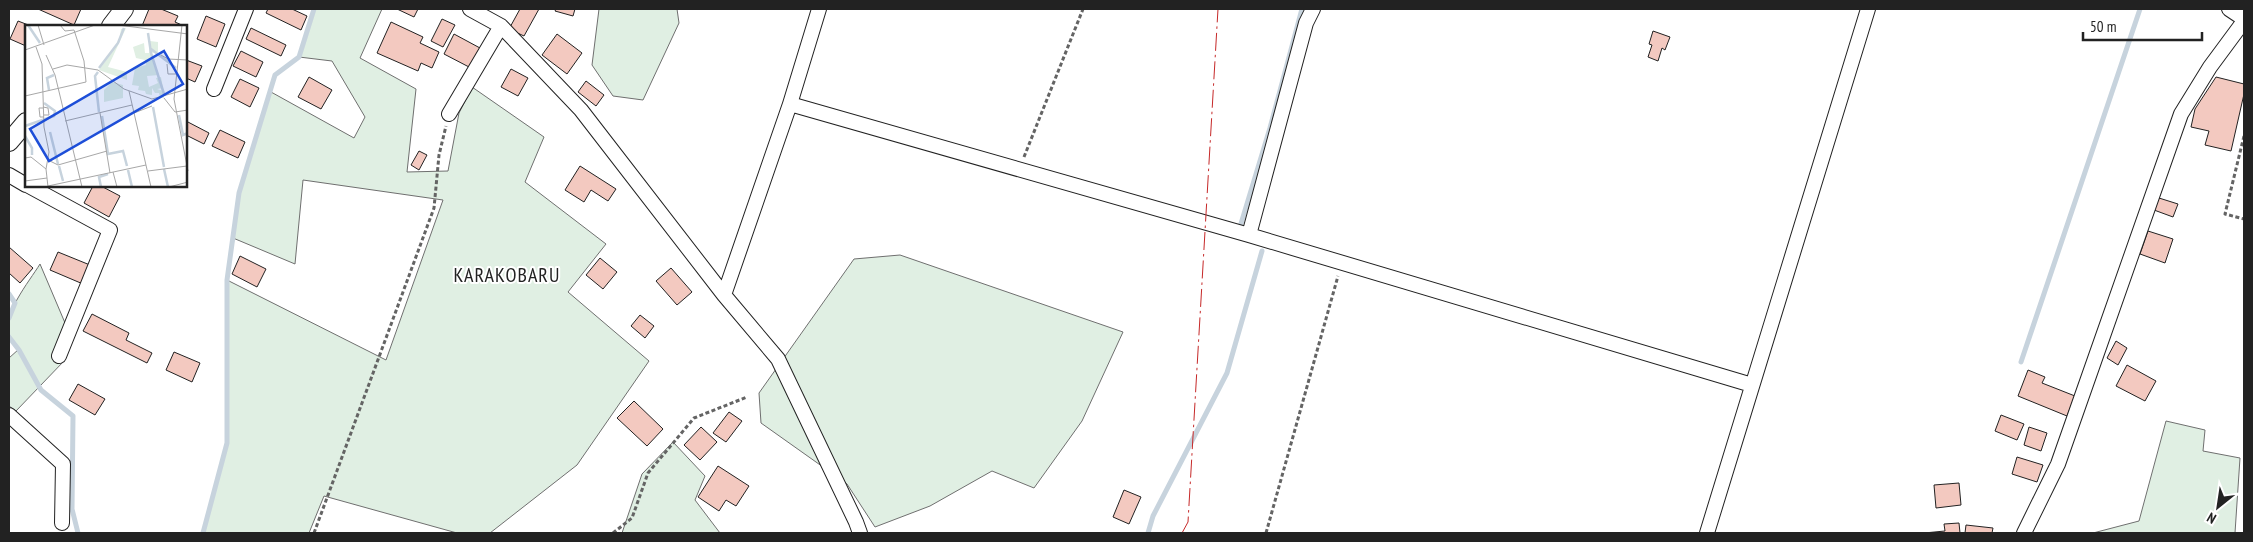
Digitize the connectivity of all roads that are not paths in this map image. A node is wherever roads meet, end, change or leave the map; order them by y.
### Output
1 (124, 9) edge
2 (246, 9) edge
3 (470, 9) edge
4 (819, 9) edge
5 (1313, 9) edge
6 (1868, 9) edge
7 (2229, 9) edge
8 (2244, 20) edge
9 (112, 25) edge
10 (500, 26) junction
11 (214, 89) dead end
12 (790, 104) junction
13 (449, 114) road end
14 (25, 123) edge
15 (9, 142) edge
16 (9, 175) edge
17 (25, 184) edge
18 (32, 188) edge
19 (1249, 235) junction
20 (724, 295) junction
21 (59, 356) dead end
22 (1752, 385) junction
23 (9, 415) edge
24 (62, 524) dead end
25 (860, 533) edge
26 (1708, 533) edge
27 (2024, 533) edge

1 - 9 street
2 - 11 street
3 - 10 street
4 - 12 street
5 - 19 street
6 - 22 street
7 - 8 street
8 - 27 street
10 - 13 street
10 - 20 street
12 - 19 street
12 - 20 street
14 - 15 street
16 - 17 street
18 - 21 street
19 - 22 street
20 - 25 street
22 - 26 street
23 - 24 street

